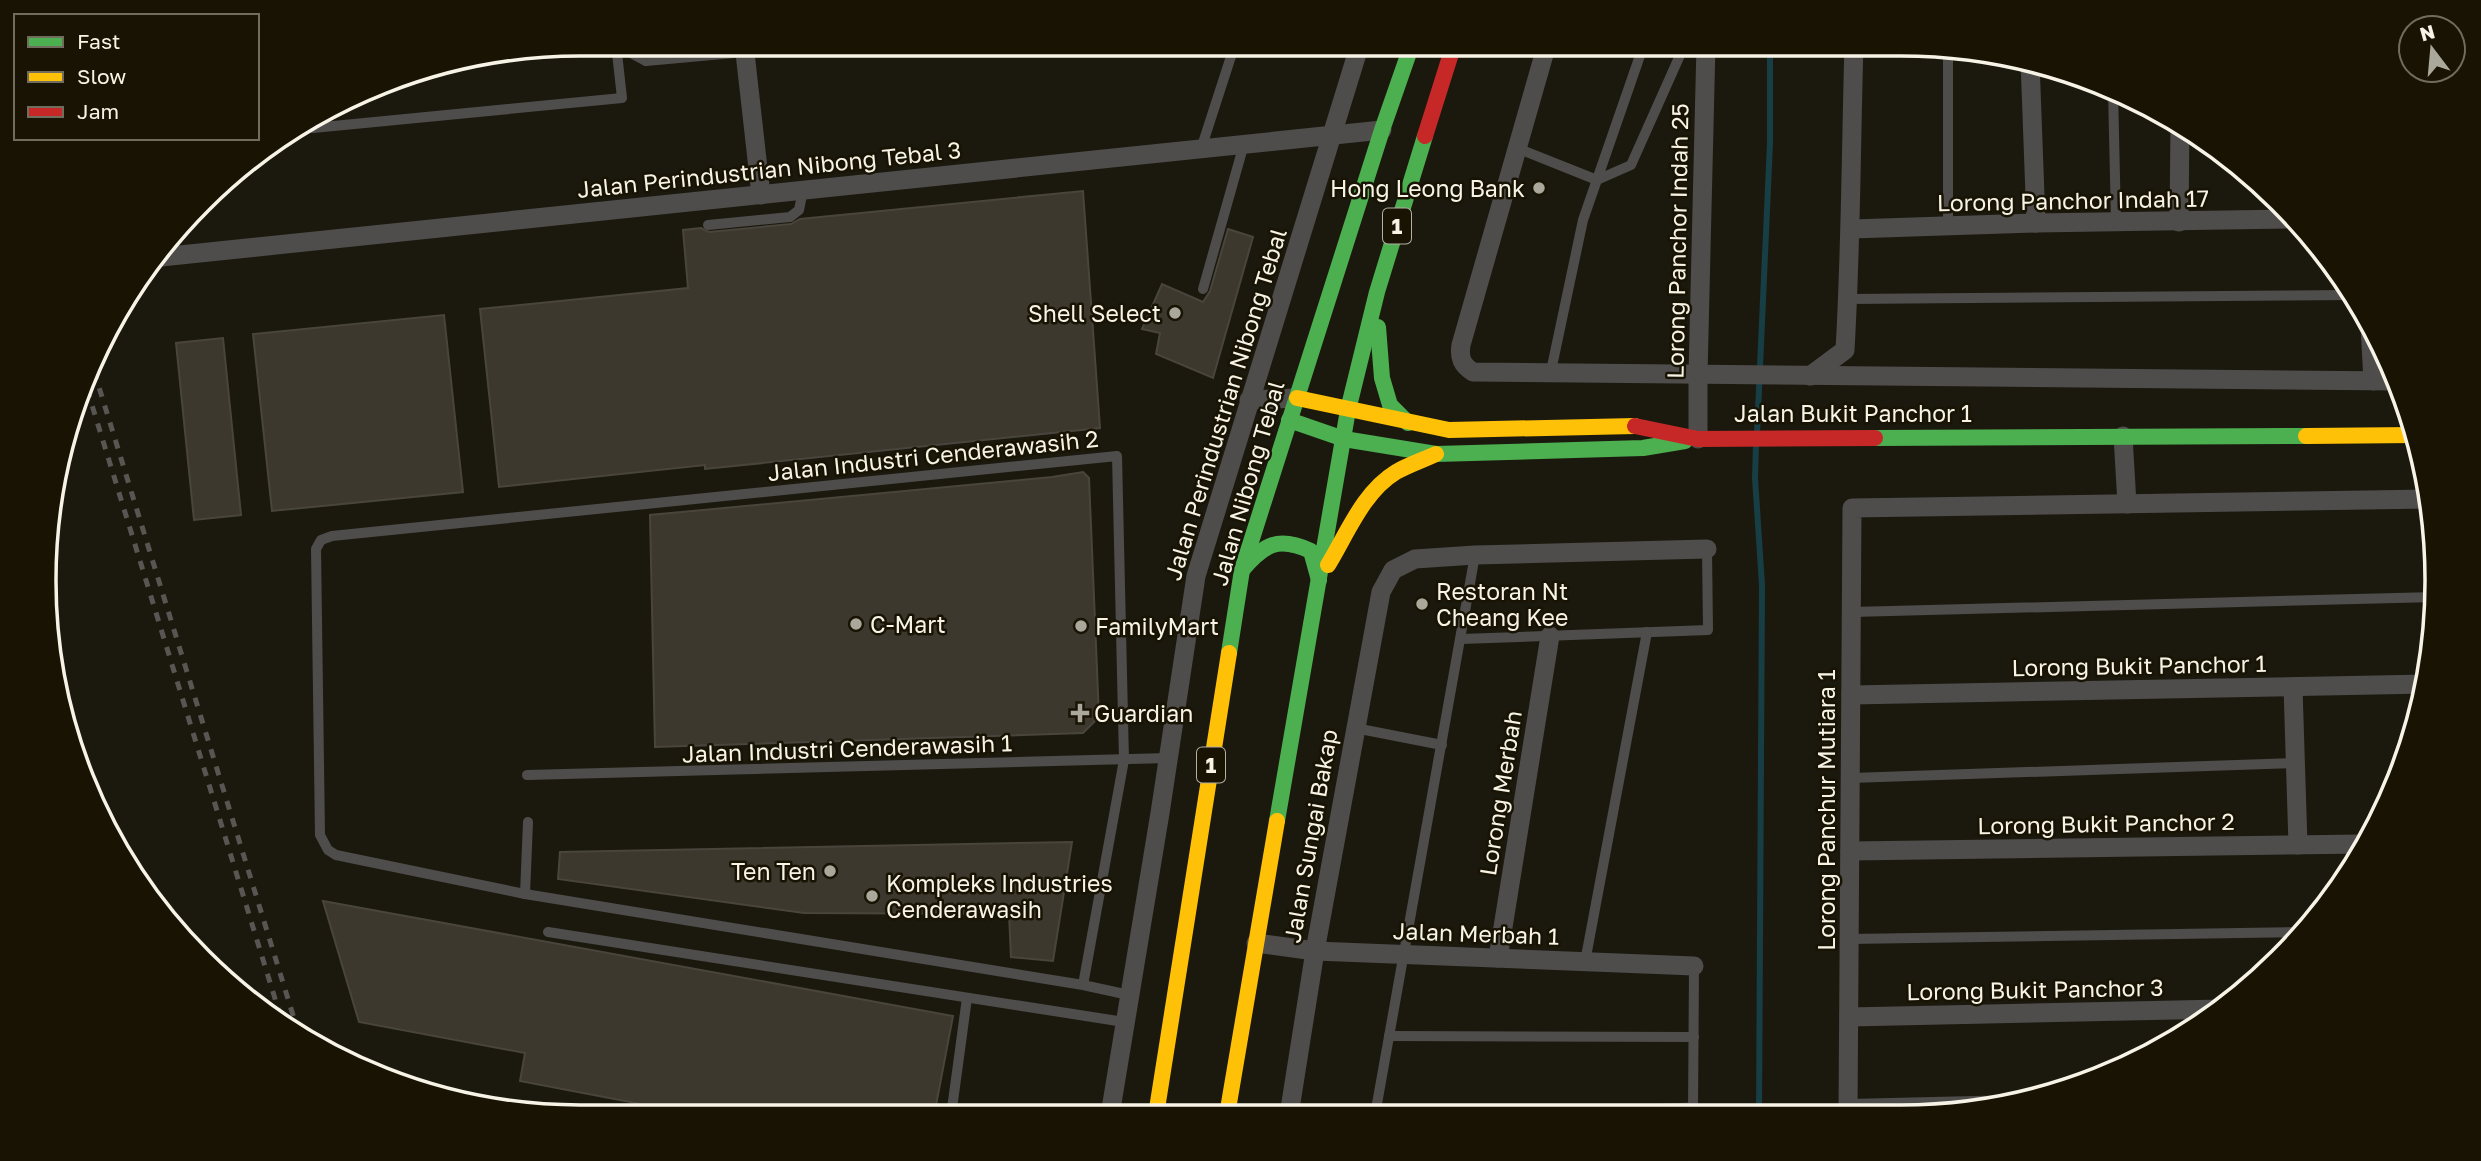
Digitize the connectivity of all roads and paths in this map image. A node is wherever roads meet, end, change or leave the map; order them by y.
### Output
1 (618, 56) edge
2 (637, 56) edge
3 (645, 56) edge
4 (684, 56) edge
5 (745, 56) edge
6 (1231, 56) edge
7 (1356, 56) edge
8 (1408, 56) edge
9 (1450, 56) edge
10 (1544, 56) edge
11 (1640, 56) edge
12 (1680, 56) edge
13 (1706, 56) edge
14 (1854, 56) edge
15 (1948, 58) edge
16 (646, 61) junction
17 (2030, 73) edge
18 (2113, 102) edge
19 (315, 128) edge
20 (1382, 130) junction
21 (1333, 135) junction
22 (2180, 136) edge
23 (1244, 144) junction
24 (1517, 148) junction
25 (1201, 149) junction
26 (1597, 180) junction
27 (803, 190) junction
28 (761, 195) junction
29 (2280, 219) edge
30 (2116, 222) junction
31 (2179, 222) junction
32 (2036, 223) junction
33 (708, 225) dead end
34 (1948, 227) junction
35 (1852, 229) junction
36 (168, 256) edge
37 (1203, 289) dead end
38 (1377, 292) junction
39 (2341, 295) edge
40 (1848, 299) junction
41 (2371, 350) edge
42 (1551, 371) junction
43 (1707, 375) junction
44 (1810, 376) junction
45 (2373, 381) junction
46 (2385, 381) edge
47 (1297, 398) junction
48 (1249, 400) junction
49 (1348, 410) junction
50 (1289, 420) junction
51 (1408, 423) junction
52 (2404, 435) edge
53 (2123, 436) junction
54 (1344, 439) junction
55 (1699, 439) junction
56 (1436, 454) junction
57 (2419, 499) edge
58 (2127, 503) junction
59 (1707, 548) joint
60 (1475, 555) junction
61 (1242, 570) junction
62 (1319, 580) junction
63 (2425, 597) edge
64 (1852, 612) junction
65 (1647, 632) junction
66 (1550, 636) junction
67 (1461, 639) junction
68 (2415, 684) edge
69 (2293, 687) junction
70 (1851, 695) junction
71 (1355, 728) junction
72 (1442, 745) junction
73 (1168, 758) junction
74 (1124, 760) junction
75 (2295, 763) junction
76 (527, 775) dead end
77 (1851, 778) junction
78 (528, 822) dead end
79 (2354, 844) edge
80 (2298, 845) junction
81 (1850, 851) junction
82 (525, 894) junction
83 (548, 932) dead end
84 (2289, 932) edge
85 (1849, 939) junction
86 (1256, 943) junction
87 (1315, 951) junction
88 (1403, 955) junction
89 (1498, 958) junction
90 (1585, 962) junction
91 (1694, 966) joint
92 (1083, 985) junction
93 (1129, 995) junction
94 (967, 998) junction
95 (2203, 1009) edge
96 (1849, 1017) junction
97 (1124, 1022) junction
98 (1389, 1036) junction
99 (1694, 1037) junction
100 (952, 1105) edge
101 (1112, 1105) edge
102 (1158, 1105) edge
103 (1229, 1105) edge
104 (1291, 1105) edge
105 (1377, 1105) edge
106 (1693, 1105) edge
107 (1848, 1105) edge

1 - 19 lane
2 - 16 lane
3 - 16 lane
4 - 16 lane
5 - 28 street
6 - 25 lane
7 - 21 street, Jalan Perindustrian Nibong Tebal
8 - 20 main road, Jalan Nibong Tebal / 1
9 - 38 main road, 1
10 - 24 street
11 - 26 lane
12 - 26 lane
13 - 43 street, Lorong Panchor Indah 25
14 - 35 street
15 - 34 lane
17 - 32 street
18 - 30 lane
20 - 21 street, Jalan Perindustrian Nibong Tebal 3
20 - 47 main road, Jalan Nibong Tebal / 1
21 - 23 street, Jalan Perindustrian Nibong Tebal 3
21 - 48 street, Jalan Perindustrian Nibong Tebal
22 - 31 street
23 - 25 street, Jalan Perindustrian Nibong Tebal 3
23 - 37 lane
24 - 26 lane
24 - 42 street, Jalan Bukit Panchor 1
25 - 27 street, Jalan Perindustrian Nibong Tebal 3
26 - 42 lane
27 - 28 street, Jalan Perindustrian Nibong Tebal 3
27 - 33 lane
28 - 36 street, Jalan Perindustrian Nibong Tebal 3
29 - 31 street, Lorong Panchor Indah 17
30 - 31 street, Lorong Panchor Indah 17
30 - 32 street, Lorong Panchor Indah 17
32 - 34 street, Lorong Panchor Indah 17
34 - 35 street, Lorong Panchor Indah 17
35 - 40 street
38 - 49 main road, 1
38 - 51 main road
39 - 40 lane
40 - 44 street
41 - 45 street
42 - 43 street, Jalan Bukit Panchor 1
43 - 44 street, Jalan Bukit Panchor 1
43 - 55 street, Lorong Panchor Indah 25
44 - 45 street, Jalan Bukit Panchor 1
45 - 46 street, Jalan Bukit Panchor 1
47 - 48 street
47 - 49 main road, Jalan Bukit Panchor 1
47 - 50 main road, Jalan Nibong Tebal / 1
48 - 50 street
48 - 73 street, Jalan Perindustrian Nibong Tebal
49 - 51 main road, Jalan Bukit Panchor 1
49 - 54 main road, 1
50 - 54 main road
50 - 61 main road, Jalan Nibong Tebal / 1
51 - 55 main road, Jalan Bukit Panchor 1
52 - 53 main road, Jalan Bukit Panchor 1
53 - 55 main road, Jalan Bukit Panchor 1
53 - 58 street
54 - 56 main road
54 - 62 main road, 1
55 - 56 main road
56 - 62 main road
57 - 58 street
58 - 64 street, Lorong Panchur Mutiara 1
59 - 60 street
59 - 65 lane
60 - 67 lane
60 - 71 street, Jalan Sungai Bakap
61 - 62 main road
61 - 102 main road, Jalan Nibong Tebal / 1
62 - 86 main road, 1
63 - 64 lane
64 - 70 street, Lorong Panchur Mutiara 1
65 - 66 lane
65 - 90 lane
66 - 67 lane
66 - 89 street, Lorong Merbah
67 - 72 lane
68 - 69 street, Lorong Bukit Panchor 1
69 - 70 street, Lorong Bukit Panchor 1
69 - 75 street
70 - 77 street, Lorong Panchur Mutiara 1
71 - 72 lane
71 - 87 street, Jalan Sungai Bakap
72 - 88 lane
73 - 74 lane, Jalan Industri Cenderawasih 1
73 - 93 street, Jalan Perindustrian Nibong Tebal
74 - 76 lane, Jalan Industri Cenderawasih 1
74 - 82 lane, Jalan Industri Cenderawasih 2
74 - 92 lane, Jalan Industri Cenderawasih 2
75 - 77 lane
75 - 80 street
77 - 81 street, Lorong Panchur Mutiara 1
78 - 82 lane
79 - 80 street, Lorong Bukit Panchor 2
80 - 81 street, Lorong Bukit Panchor 2
81 - 85 street, Lorong Panchur Mutiara 1
82 - 92 lane
83 - 94 lane
84 - 85 lane
85 - 96 street, Lorong Panchur Mutiara 1
86 - 87 street, Jalan Merbah 1
86 - 103 main road, 1
87 - 88 street, Jalan Merbah 1
87 - 104 street, Jalan Sungai Bakap
88 - 89 street, Jalan Merbah 1
88 - 98 lane
89 - 90 street, Jalan Merbah 1
90 - 91 street, Jalan Merbah 1
91 - 99 lane
92 - 93 lane
93 - 97 street, Jalan Perindustrian Nibong Tebal
94 - 97 lane
94 - 100 lane
95 - 96 street, Lorong Bukit Panchor 3
96 - 107 street, Lorong Panchur Mutiara 1
97 - 101 street, Jalan Perindustrian Nibong Tebal
98 - 99 lane
98 - 105 lane
99 - 106 lane

